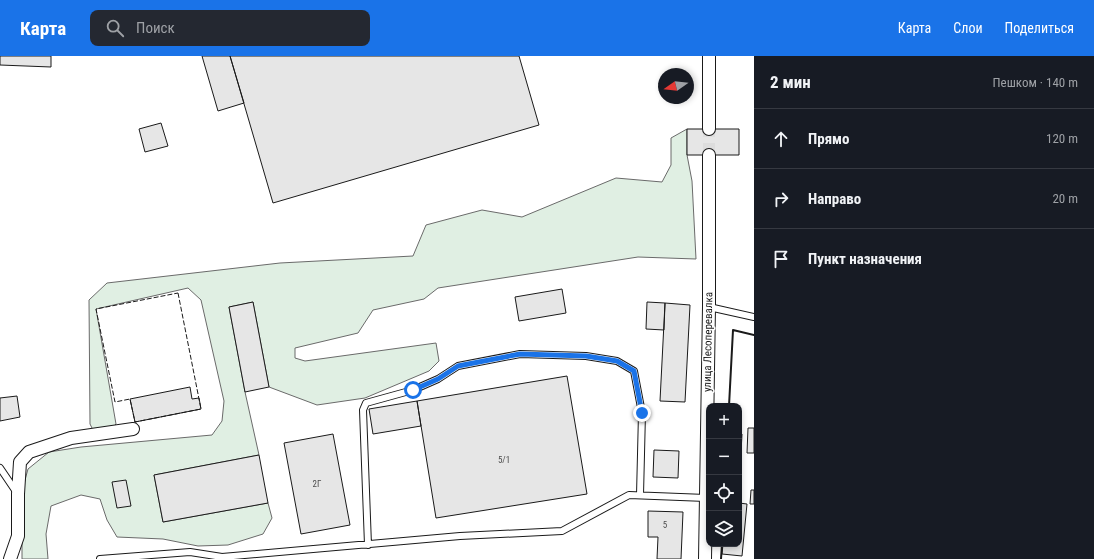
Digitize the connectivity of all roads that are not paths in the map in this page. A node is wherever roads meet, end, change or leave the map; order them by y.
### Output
1 (709, 56) edge
2 (709, 129) tunnel mouth
3 (709, 155) tunnel mouth
4 (709, 307) junction
5 (754, 317) edge
6 (133, 429) dead end
7 (0, 468) edge
8 (706, 475) edge
9 (18, 494) junction
10 (640, 496) junction
11 (706, 498) joint
12 (368, 545) junction
13 (10, 559) edge
14 (100, 559) edge
15 (705, 559) edge

1 - 2 street
3 - 4 street, улица Лесоперевалка
4 - 5 lane
4 - 8 street, улица Лесоперевалка
6 - 9 street
7 - 9 lane
9 - 13 street
10 - 11 lane
10 - 12 lane
10 - 12 lane
11 - 15 street, улица Лесоперевалка
12 - 14 lane

